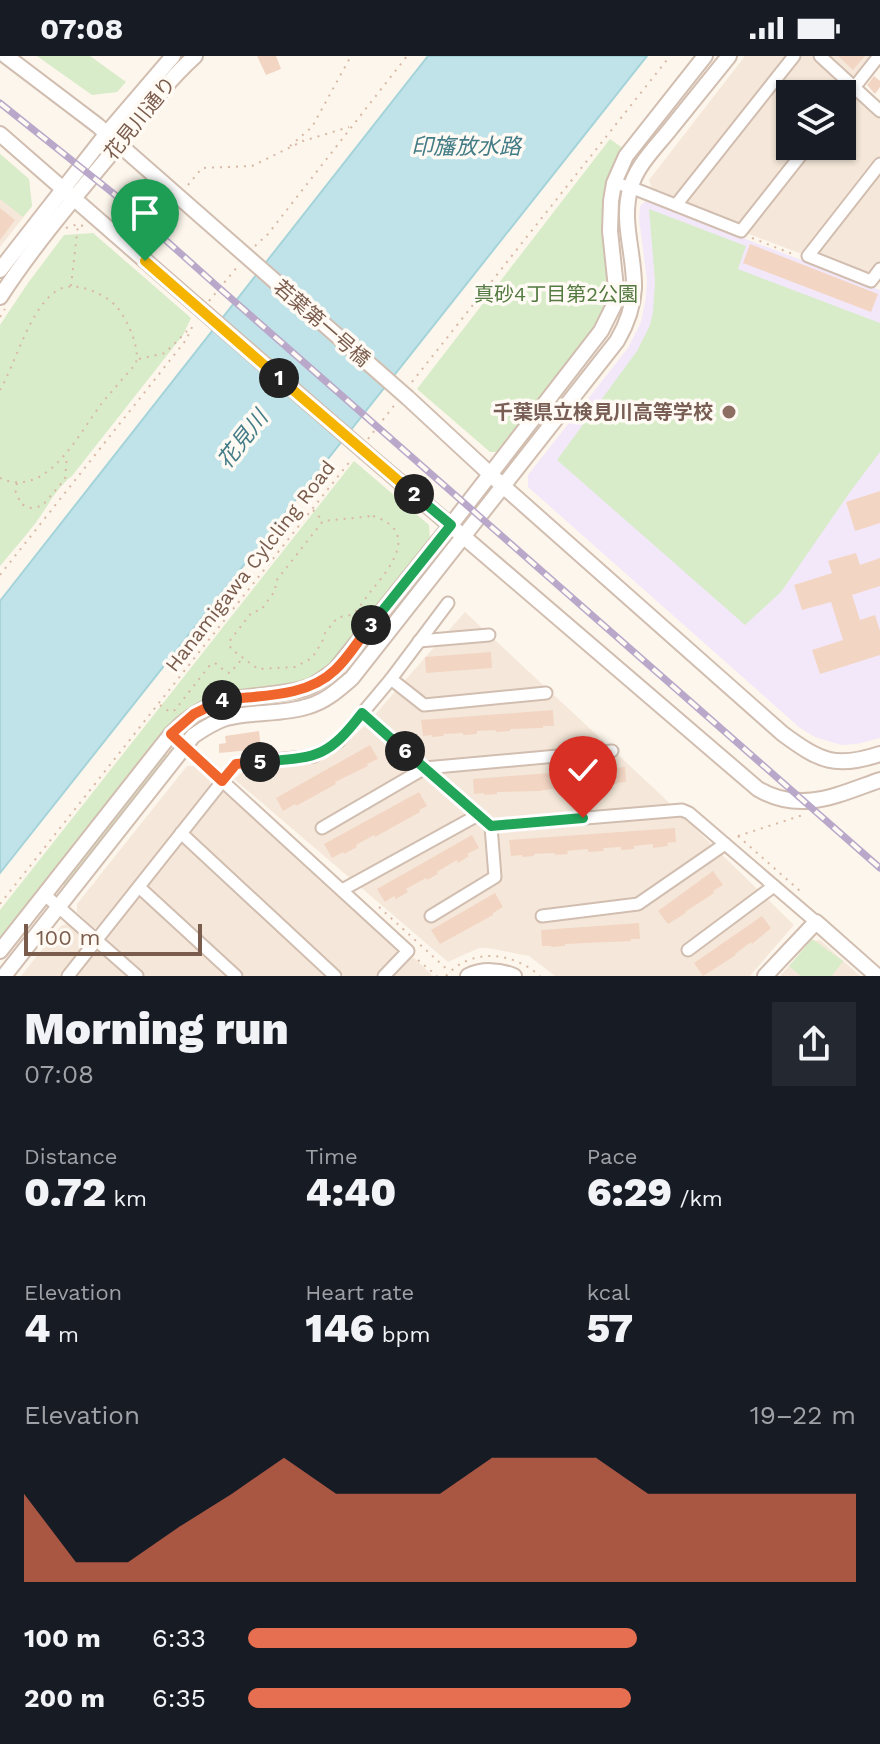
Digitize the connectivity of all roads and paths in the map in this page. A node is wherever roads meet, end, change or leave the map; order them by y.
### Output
1 (6, 56) edge
2 (173, 56) edge
3 (195, 56) edge
4 (351, 56) edge
5 (670, 56) edge
6 (705, 56) edge
7 (729, 56) edge
8 (794, 56) edge
9 (820, 56) edge
10 (879, 56) edge
11 (846, 80) edge
12 (856, 85) edge
13 (856, 89) edge
14 (880, 111) edge
15 (352, 126) dead end
16 (107, 133) junction
17 (0, 134) edge
18 (119, 144) junction
19 (287, 150) junction
20 (797, 160) edge
21 (880, 164) edge
22 (614, 183) junction
23 (630, 187) junction
24 (185, 189) dead end
25 (68, 194) junction
26 (676, 205) junction
27 (78, 224) junction
28 (90, 228) dead end
29 (741, 231) junction
30 (61, 233) dead end
31 (808, 256) junction
32 (880, 269) edge
33 (0, 270) edge
34 (71, 286) junction
35 (3, 303) edge
36 (0, 317) edge
37 (189, 331) dead end
38 (138, 359) junction
39 (0, 390) edge
40 (405, 394) junction
41 (363, 450) junction
42 (67, 454) junction
43 (351, 460) dead end
44 (491, 475) junction
45 (0, 478) edge
46 (17, 483) junction
47 (503, 486) junction
48 (53, 494) junction
49 (60, 499) dead end
50 (312, 509) junction
51 (323, 521) junction
52 (451, 525) junction
53 (464, 536) junction
54 (448, 603) dead end
55 (489, 635) dead end
56 (419, 641) junction
57 (243, 658) junction
58 (391, 679) junction
59 (546, 693) dead end
60 (158, 704) junction
61 (362, 713) junction
62 (171, 734) junction
63 (184, 747) junction
64 (612, 751) dead end
65 (880, 754) edge
66 (425, 768) junction
67 (880, 780) edge
68 (222, 781) junction
69 (808, 814) dead end
70 (478, 815) junction
71 (491, 826) junction
72 (322, 828) dead end
73 (181, 833) junction
74 (725, 844) junction
75 (361, 880) junction
76 (774, 886) junction
77 (139, 887) junction
78 (342, 890) junction
79 (45, 895) junction
80 (807, 898) dead end
81 (0, 904) edge
82 (59, 907) junction
83 (431, 916) dead end
84 (542, 916) dead end
85 (816, 922) junction
86 (97, 939) junction
87 (688, 950) dead end
88 (0, 951) edge
89 (408, 951) junction
90 (450, 972) dead end
91 (4, 976) edge
92 (68, 976) edge
93 (137, 976) edge
94 (236, 976) edge
95 (335, 976) edge
96 (384, 976) edge
97 (437, 976) edge
98 (468, 976) edge
99 (514, 976) edge
100 (765, 976) edge
101 (877, 976) edge

1 - 16 street, 若葉第一号橋
2 - 16 street, 花見川通り
3 - 18 street, 花見川通り
4 - 19 path
5 - 40 path
6 - 22 street
7 - 23 street
8 - 26 street
9 - 11 street
10 - 12 street
13 - 14 street
15 - 19 path
16 - 18 street, 若葉第一号橋
16 - 25 street, 花見川通り
17 - 25 street
18 - 25 street, 花見川通り
18 - 40 street, 若葉第一号橋, bridge
19 - 24 path
20 - 29 street
21 - 31 street
22 - 23 street
22 - 44 street
23 - 26 street
23 - 47 street
25 - 33 street, 花見川通り
25 - 35 street, 花見川通り
25 - 41 street, bridge
26 - 29 street
27 - 28 path
27 - 30 path
27 - 34 path
29 - 31 path
31 - 32 street
34 - 38 path
34 - 39 path
35 - 36 path
37 - 38 path
38 - 42 path
40 - 41 path
40 - 44 street, 若葉第一号橋
41 - 52 street
42 - 46 path
42 - 48 path
43 - 50 path, Hanamigawa Cylcling Road
44 - 47 street, 若葉第一号橋
44 - 52 street
45 - 46 path
46 - 48 path
47 - 53 street
47 - 65 street, 若葉第一号橋
48 - 49 path
50 - 51 path
50 - 60 path, Hanamigawa Cylcling Road
51 - 57 path
51 - 57 path
52 - 53 street
52 - 62 street
53 - 63 street
53 - 67 street
54 - 56 street
55 - 56 street
56 - 58 street
57 - 60 path
58 - 59 street
58 - 61 street
60 - 81 path, Hanamigawa Cylcling Road
61 - 66 street
61 - 68 street
62 - 63 street
62 - 79 street
63 - 68 street
63 - 82 street
64 - 66 street
66 - 70 street
66 - 72 street
68 - 73 street
68 - 78 street
69 - 80 path
70 - 71 street
70 - 75 street
71 - 74 street
71 - 83 street
73 - 77 street
73 - 95 street
74 - 76 street
74 - 84 street
75 - 78 street
75 - 90 path
76 - 85 street
76 - 87 street
77 - 86 street
77 - 94 street
78 - 89 street
79 - 82 street
79 - 88 street
82 - 86 street
82 - 91 street
85 - 100 street
85 - 101 street
86 - 92 street
86 - 93 street
89 - 96 street
89 - 97 path
98 - 99 street

